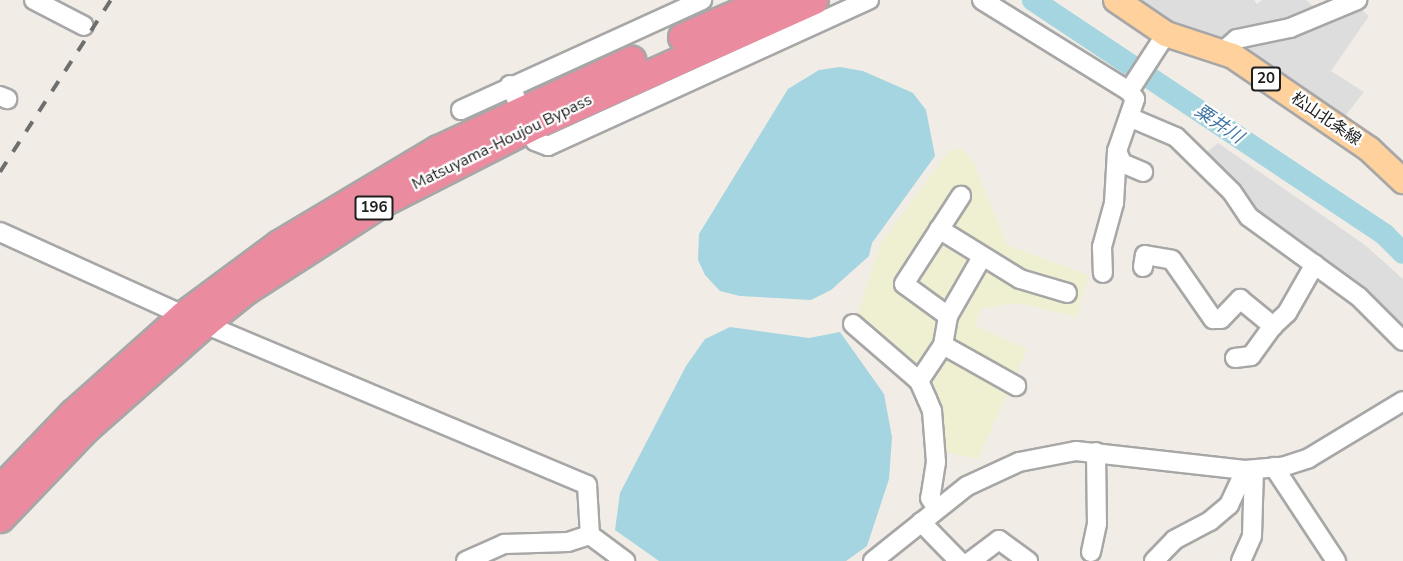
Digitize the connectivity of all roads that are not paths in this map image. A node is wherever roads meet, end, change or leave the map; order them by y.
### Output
1 (34, 0) edge
2 (702, 0) edge
3 (768, 0) edge
4 (814, 0) edge
5 (869, 0) edge
6 (982, 0) edge
7 (1116, 0) edge
8 (1357, 0) edge
9 (84, 26) dead end
10 (1166, 34) junction
11 (1222, 52) junction
12 (1131, 89) junction
13 (519, 107) junction
14 (461, 110) dead end
15 (1129, 117) junction
16 (1117, 151) junction
17 (1143, 172) dead end
18 (1403, 181) edge
19 (961, 203) dead end
20 (939, 229) junction
21 (0, 232) edge
22 (982, 257) junction
23 (1315, 264) junction
24 (1143, 267) dead end
25 (1103, 273) dead end
26 (1059, 294) dead end
27 (948, 315) junction
28 (194, 319) junction
29 (853, 324) dead end
30 (1273, 326) junction
31 (1403, 341) edge
32 (943, 345) junction
33 (1235, 358) dead end
34 (919, 381) junction
35 (1016, 386) dead end
36 (1403, 401) edge
37 (1096, 452) junction
38 (1274, 468) junction
39 (1249, 470) junction
40 (0, 489) edge
41 (937, 508) junction
42 (0, 518) edge
43 (921, 522) junction
44 (591, 535) junction
45 (1091, 552) dead end
46 (1245, 553) edge
47 (466, 561) edge
48 (625, 561) edge
49 (873, 561) edge
50 (959, 561) edge
51 (971, 561) edge
52 (1028, 561) edge
53 (1154, 561) edge
54 (1226, 561) edge
55 (1336, 561) edge

1 - 9 street
2 - 13 street
3 - 13 highway, Matsuyama-Houjou Bypass / 196
4 - 13 highway, Matsuyama-Houjou Bypass / 196
5 - 13 street
6 - 12 street
7 - 10 main road, 松山北条線 / 20
8 - 11 street
10 - 11 main road, 松山北条線 / 20
10 - 12 street
11 - 18 main road, 松山北条線 / 20
12 - 15 street
13 - 14 street
13 - 28 highway, Matsuyama-Houjou Bypass / 196
15 - 16 street
15 - 23 street
16 - 17 street
16 - 25 street
19 - 20 street
20 - 22 street
20 - 27 street
21 - 28 street
22 - 26 street
22 - 27 street
23 - 30 street
23 - 31 street
24 - 30 street
27 - 32 street
28 - 40 highway, Matsuyama-Houjou Bypass / 196
28 - 42 highway, Matsuyama-Houjou Bypass / 196
28 - 44 street
29 - 34 street
30 - 33 street
32 - 34 street
32 - 35 street
34 - 41 street
36 - 38 street
37 - 39 street
37 - 41 street
37 - 45 street
38 - 39 street
38 - 55 street
39 - 46 street
39 - 53 street
41 - 43 street
43 - 49 street
43 - 50 street
44 - 47 street
44 - 48 street
46 - 54 street
51 - 52 street

